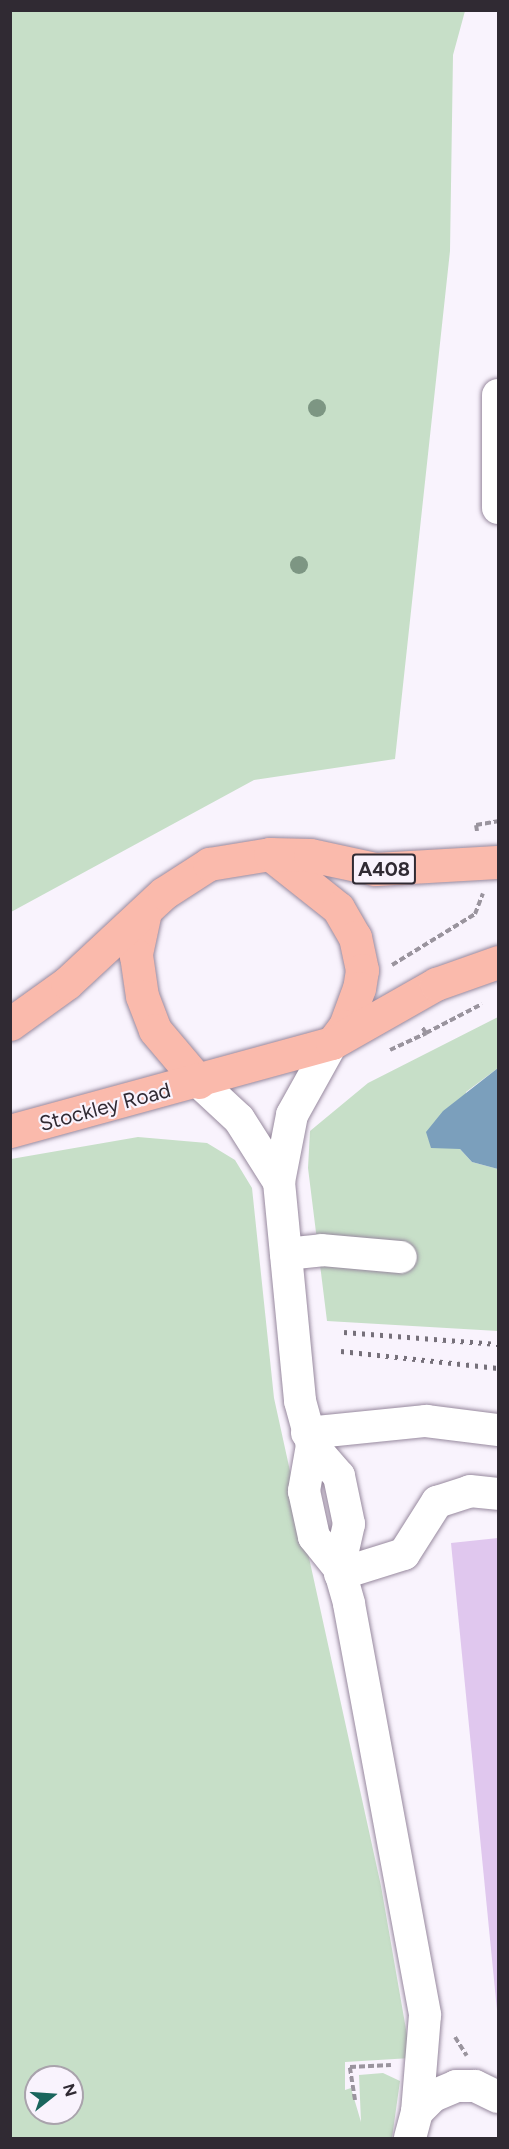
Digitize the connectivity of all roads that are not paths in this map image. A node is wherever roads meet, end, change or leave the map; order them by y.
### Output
1 (498, 395) edge
2 (498, 508) edge
3 (488, 852) edge
4 (270, 854) junction
5 (144, 916) junction
6 (498, 962) edge
7 (10, 1024) edge
8 (332, 1043) junction
9 (199, 1082) junction
10 (10, 1131) edge
11 (279, 1182) junction
12 (286, 1254) junction
13 (401, 1257) dead end
14 (498, 1430) edge
15 (310, 1439) junction
16 (498, 1494) edge
17 (340, 1571) junction
18 (425, 2015) junction
19 (456, 2086) junction
20 (496, 2093) edge
21 (414, 2126) edge

1 - 2 street
3 - 4 main road, Stockley Road / A408
4 - 5 main road, Stockley Road / A408
4 - 8 main road
5 - 7 main road, Stockley Road / A408
5 - 9 main road, Stockley Road
6 - 8 main road, Stockley Road
8 - 9 main road, Stockley Road
8 - 11 street
9 - 10 main road, Stockley Road
9 - 11 street
11 - 12 street
12 - 13 street
12 - 15 street
14 - 15 street
15 - 17 street
16 - 17 street
17 - 18 street
18 - 19 street
18 - 21 street
19 - 20 street
19 - 21 street

